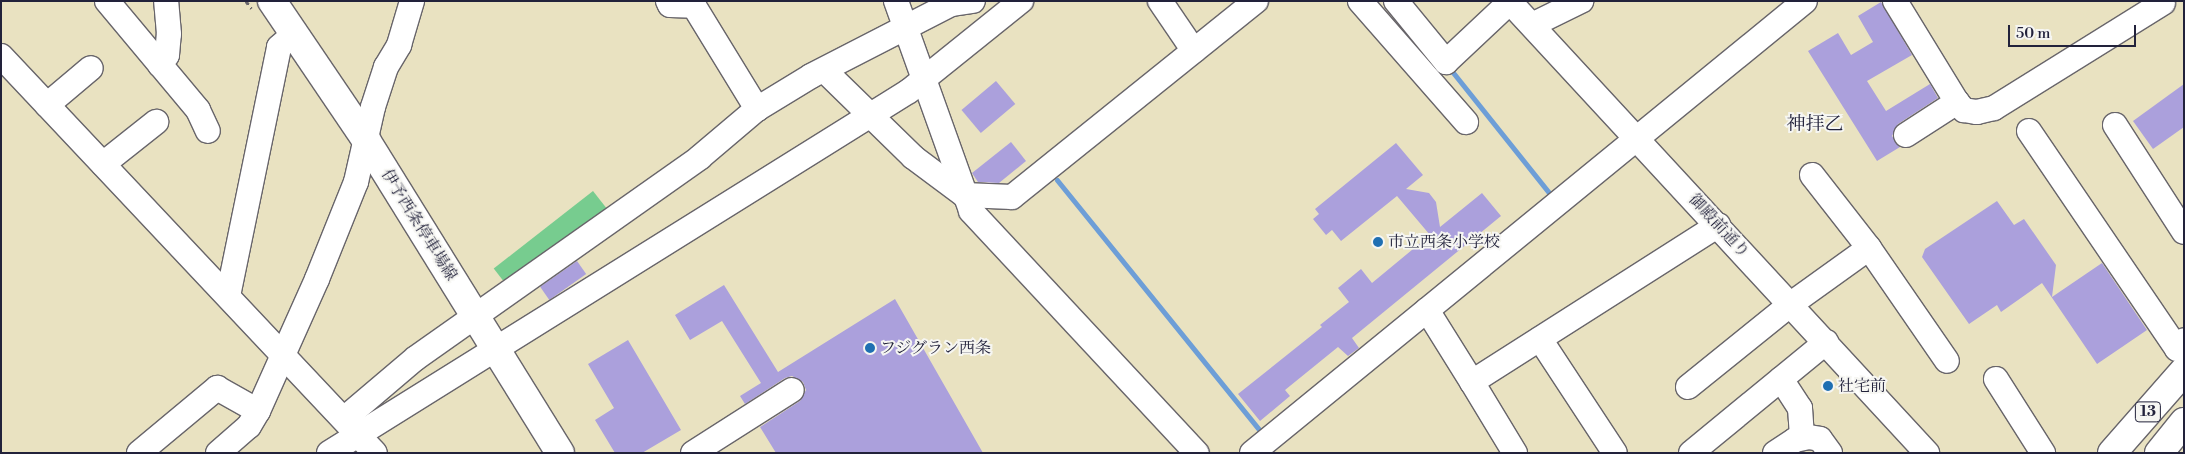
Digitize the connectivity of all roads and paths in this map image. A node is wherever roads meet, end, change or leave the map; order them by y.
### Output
1 (107, 1) edge
2 (166, 1) edge
3 (272, 1) edge
4 (412, 1) edge
5 (668, 1) edge
6 (896, 1) edge
7 (973, 1) edge
8 (1021, 1) edge
9 (1160, 1) edge
10 (1256, 1) edge
11 (1360, 1) edge
12 (1396, 1) edge
13 (1581, 1) edge
14 (1805, 1) edge
15 (1895, 1) edge
16 (1509, 2) edge
17 (2163, 3) dead end
18 (1532, 26) junction
19 (905, 29) junction
20 (295, 33) junction
21 (1194, 51) junction
22 (1, 56) edge
23 (1446, 62) junction
24 (160, 65) junction
25 (91, 68) dead end
26 (825, 71) junction
27 (1428, 79) junction
28 (923, 81) junction
29 (1957, 102) junction
30 (47, 105) junction
31 (757, 109) junction
32 (870, 116) junction
33 (156, 122) dead end
34 (1466, 122) dead end
35 (2115, 125) dead end
36 (2029, 130) dead end
37 (208, 131) dead end
38 (1906, 135) dead end
39 (1637, 138) junction
40 (366, 140) junction
41 (103, 164) junction
42 (1812, 175) dead end
43 (964, 196) junction
44 (1718, 225) junction
45 (2184, 232) edge
46 (1869, 248) junction
47 (228, 296) junction
48 (1791, 304) junction
49 (1427, 310) junction
50 (475, 315) junction
51 (1540, 339) junction
52 (2184, 340) edge
53 (1826, 342) junction
54 (496, 349) junction
55 (284, 356) junction
56 (1947, 361) dead end
57 (1782, 379) junction
58 (1996, 379) dead end
59 (1472, 382) junction
60 (2178, 385) edge
61 (1688, 387) dead end
62 (792, 390) dead end
63 (258, 411) junction
64 (2184, 422) edge
65 (351, 427) junction
66 (1802, 438) junction
67 (139, 453) edge
68 (218, 453) edge
69 (329, 453) edge
70 (376, 453) edge
71 (560, 453) edge
72 (693, 453) edge
73 (1196, 453) edge
74 (1252, 453) edge
75 (1515, 453) edge
76 (1615, 453) edge
77 (1691, 453) edge
78 (1775, 453) edge
79 (1830, 453) edge
80 (1927, 453) edge
81 (2042, 453) edge
82 (2112, 453) edge
83 (2159, 453) edge

1 - 24 street
2 - 24 street
3 - 20 main road, 伊予西条停車場線
4 - 40 street
5 - 31 street
6 - 19 street
7 - 19 street
8 - 28 street
9 - 21 street
10 - 21 street
11 - 27 street
12 - 23 street
13 - 18 street
14 - 39 street
15 - 29 street
16 - 18 street, 御殿前通り
16 - 23 street
17 - 29 street
18 - 39 street, 御殿前通り
19 - 26 street
19 - 28 street
20 - 40 main road, 伊予西条停車場線
20 - 47 street
21 - 43 street
22 - 30 street
23 - 27 street
24 - 37 street
25 - 30 street
26 - 31 street
26 - 32 street
27 - 34 street
28 - 32 street
28 - 43 street
29 - 38 street
30 - 41 street
31 - 50 street
32 - 43 street
32 - 54 street
33 - 41 street
35 - 45 street
36 - 52 street
39 - 44 street, 御殿前通り
39 - 49 street
40 - 50 main road, 伊予西条停車場線
40 - 55 street
41 - 47 street
42 - 46 street
43 - 73 street
44 - 48 street, 御殿前通り
44 - 51 street
46 - 48 street
46 - 56 street
47 - 55 street
48 - 53 street, 御殿前通り
48 - 61 street
49 - 59 street
49 - 74 street
50 - 54 main road, 伊予西条停車場線
50 - 65 street
51 - 59 street
51 - 76 street
53 - 57 street
53 - 80 street, 御殿前通り
54 - 65 street
54 - 71 main road, 伊予西条停車場線
55 - 63 street
55 - 65 street
57 - 66 street
57 - 77 street
58 - 81 street
59 - 75 street
60 - 82 main road, 13
62 - 72 street
63 - 67 street
63 - 68 street
64 - 83 main road, 13
65 - 69 street
65 - 70 street
66 - 78 street
66 - 79 street

